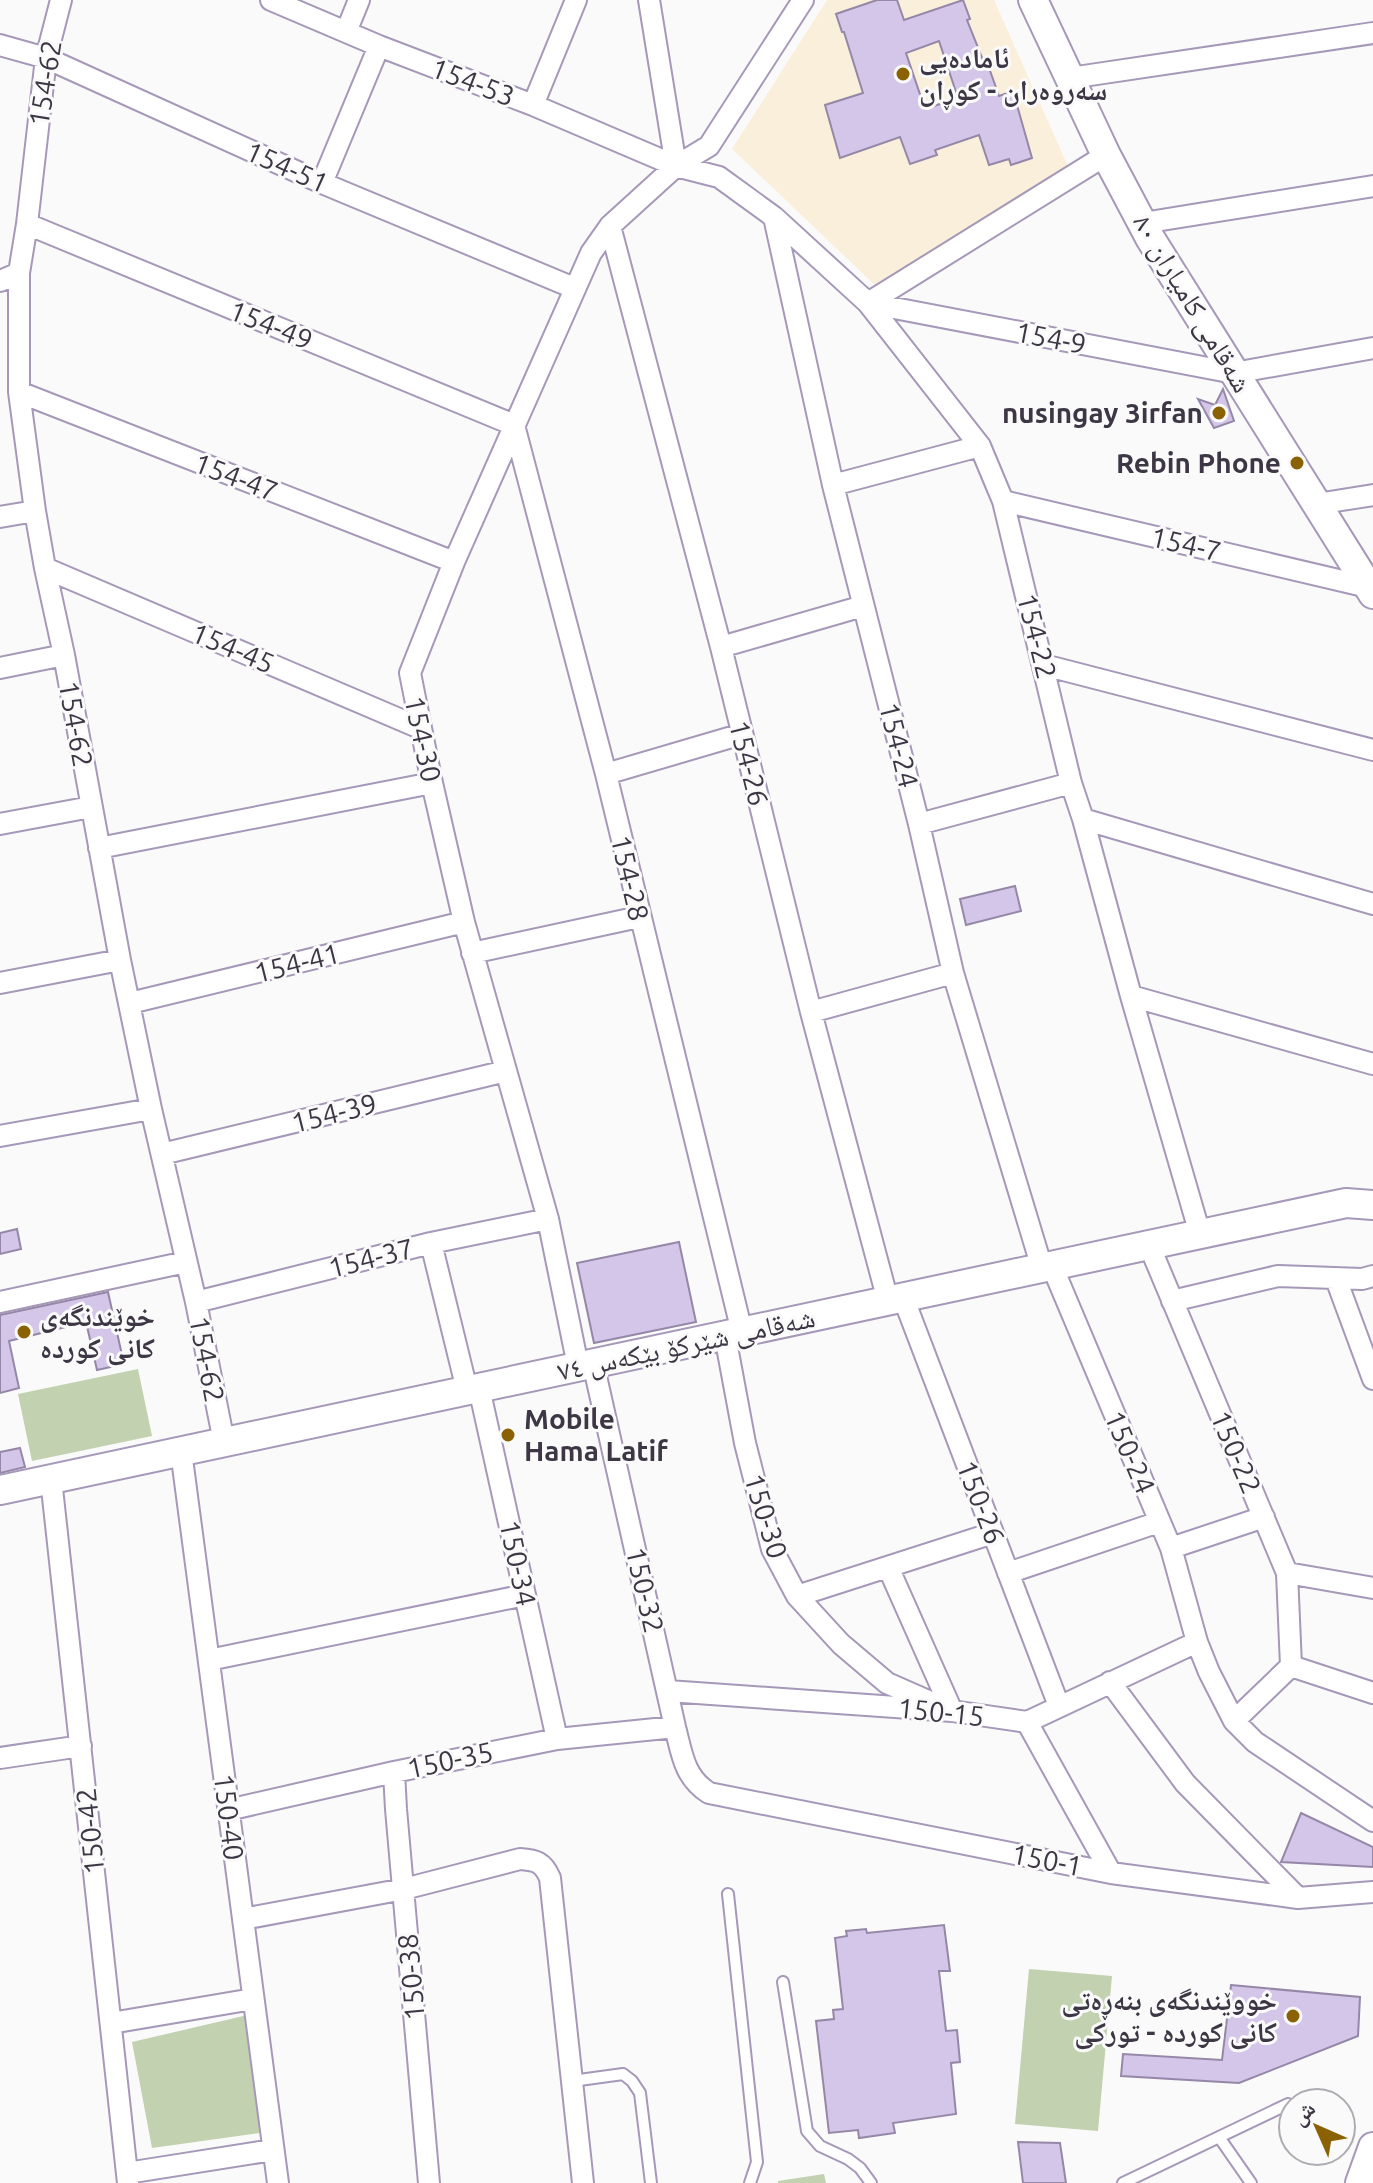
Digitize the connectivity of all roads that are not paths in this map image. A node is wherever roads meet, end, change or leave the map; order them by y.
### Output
1 (61, 0) edge
2 (271, 0) edge
3 (359, 0) edge
4 (576, 0) edge
5 (649, 0) edge
6 (803, 0) edge
7 (1033, 0) edge
8 (346, 32) junction
9 (1373, 33) edge
10 (0, 45) edge
11 (379, 46) junction
12 (46, 58) junction
13 (1070, 78) junction
14 (533, 105) junction
15 (1106, 155) junction
16 (676, 166) junction
17 (322, 183) junction
18 (1373, 186) edge
19 (774, 217) junction
20 (1143, 223) junction
21 (27, 224) junction
22 (610, 226) junction
23 (9, 277) edge
24 (574, 288) junction
25 (868, 303) junction
26 (1373, 348) edge
27 (1234, 373) junction
28 (19, 392) junction
29 (514, 425) junction
30 (980, 446) junction
31 (833, 485) junction
32 (1373, 495) edge
33 (1003, 501) junction
34 (1317, 504) junction
35 (35, 511) junction
36 (0, 517) edge
37 (454, 562) junction
38 (45, 568) junction
39 (1371, 591) edge
40 (863, 606) junction
41 (721, 647) junction
42 (64, 655) junction
43 (1044, 665) junction
44 (0, 668) edge
45 (410, 673) junction
46 (392, 716) junction
47 (420, 728) junction
48 (742, 734) junction
49 (1373, 750) edge
50 (606, 774) junction
51 (432, 783) junction
52 (1071, 783) junction
53 (91, 807) junction
54 (1083, 819) junction
55 (0, 824) edge
56 (919, 824) junction
57 (99, 848) junction
58 (1373, 904) edge
59 (639, 917) junction
60 (464, 922) junction
61 (472, 953) junction
62 (120, 960) junction
63 (953, 973) junction
64 (0, 983) edge
65 (1131, 996) junction
66 (130, 1003) junction
67 (811, 1012) junction
68 (1373, 1064) edge
69 (506, 1071) junction
70 (151, 1109) junction
71 (0, 1136) edge
72 (162, 1154) junction
73 (1373, 1205) edge
74 (548, 1219) junction
75 (1200, 1234) junction
76 (431, 1243) junction
77 (1149, 1245) junction
78 (186, 1262) junction
79 (1047, 1267) junction
80 (1373, 1276) edge
81 (1336, 1279) junction
82 (895, 1299) junction
83 (1172, 1301) junction
84 (0, 1302) edge
85 (196, 1302) junction
86 (734, 1334) junction
87 (585, 1365) junction
88 (1373, 1379) edge
89 (473, 1389) junction
90 (224, 1442) junction
91 (181, 1451) junction
92 (51, 1479) junction
93 (0, 1490) edge
94 (1264, 1517) junction
95 (1159, 1522) junction
96 (993, 1533) junction
97 (1171, 1548) junction
98 (888, 1567) junction
99 (1008, 1573) junction
100 (1287, 1573) junction
101 (1373, 1588) edge
102 (525, 1595) junction
103 (797, 1596) junction
104 (1197, 1642) junction
105 (209, 1660) junction
106 (1291, 1666) junction
107 (1110, 1682) junction
108 (668, 1691) junction
109 (1373, 1693) edge
110 (1059, 1706) junction
111 (952, 1711) junction
112 (1234, 1721) junction
113 (1027, 1722) junction
114 (675, 1727) junction
115 (557, 1739) junction
116 (81, 1746) junction
117 (0, 1758) edge
118 (394, 1772) junction
119 (724, 1796) joint
120 (228, 1810) junction
121 (1373, 1821) edge
122 (1111, 1873) junction
123 (404, 1889) junction
124 (1373, 1892) edge
125 (728, 1894) dead end
126 (1298, 1898) junction
127 (243, 1919) junction
128 (783, 1982) dead end
129 (253, 1999) junction
130 (111, 2023) junction
131 (572, 2081) junction
132 (1277, 2109) edge
133 (1219, 2137) junction
134 (1373, 2147) edge
135 (273, 2150) junction
136 (128, 2178) edge
137 (1362, 2180) edge
138 (278, 2183) edge
139 (429, 2183) edge
140 (583, 2183) edge
141 (651, 2183) edge
142 (750, 2183) edge
143 (871, 2183) edge
144 (1123, 2183) edge
145 (1251, 2183) edge

1 - 12 street, 154-62
2 - 8 street, 154-53
3 - 8 street
4 - 14 street
5 - 16 street
6 - 16 street, 154-30
7 - 13 street, شەقامی کامیاران ٨٠
8 - 11 street, 154-53
9 - 13 street
10 - 12 street, 154-51
11 - 14 street, 154-53
11 - 17 street
12 - 17 street, 154-51
12 - 21 street, 154-62
13 - 15 street, شەقامی کامیاران ٨٠
14 - 16 street, 154-53
15 - 20 street, شەقامی کامیاران ٨٠
15 - 25 street
16 - 19 street, 154-22
16 - 22 street, 154-30
17 - 24 street, 154-51
18 - 20 street
19 - 25 street, 154-22
19 - 31 street, 154-24
20 - 27 street, شەقامی کامیاران ٨٠
21 - 23 street, 154-62
21 - 29 street, 154-49
22 - 24 street, 154-30
22 - 41 street, 154-26
23 - 28 street, 154-62
24 - 29 street, 154-30
25 - 27 street, 154-9
25 - 30 street, 154-22
26 - 27 street
27 - 34 street, شەقامی کامیاران ٨٠
28 - 35 street, 154-62
28 - 37 street, 154-47
29 - 37 street, 154-30
29 - 50 street, 154-28
30 - 31 street
30 - 33 street, 154-22
31 - 40 street, 154-24
32 - 34 street
33 - 39 street, 154-7
33 - 43 street, 154-22
34 - 39 street, شەقامی کامیاران ٨٠
35 - 36 street
35 - 38 street, 154-62
37 - 45 street, 154-30
38 - 42 street, 154-62
38 - 46 street, 154-45
40 - 41 street
40 - 56 street, 154-24
41 - 48 street, 154-26
42 - 44 street
42 - 53 street, 154-62
43 - 49 street
43 - 52 street, 154-22
45 - 46 street
45 - 47 street, 154-30
46 - 47 street, 154-45
47 - 51 street, 154-30
48 - 50 street
48 - 67 street, 154-26
50 - 59 street, 154-28
51 - 57 street
51 - 60 street, 154-30
52 - 54 street, 154-22
52 - 56 street
53 - 55 street
53 - 57 street, 154-62
54 - 58 street
54 - 65 street, 154-22
56 - 63 street, 154-24
57 - 62 street, 154-62
59 - 61 street
59 - 86 street, 154-28
60 - 61 street, 154-30
60 - 66 street, 154-41
61 - 69 street, 154-30
62 - 64 street
62 - 66 street, 154-62
63 - 67 street
63 - 79 street, 154-24
65 - 68 street
65 - 75 street, 154-22
66 - 70 street, 154-62
67 - 82 street, 154-26
69 - 72 street, 154-39
69 - 74 street, 154-30
70 - 71 street
70 - 72 street, 154-62
72 - 78 street, 154-62
73 - 75 street, شەقامی شێرکۆ بێکەس ٧٤
74 - 76 street, 154-37
74 - 87 street, 154-30
75 - 77 street, شەقامی شێرکۆ بێکەس ٧٤
76 - 85 street, 154-37
76 - 89 street, 150-34
77 - 79 street, شەقامی شێرکۆ بێکەس ٧٤
77 - 83 street, 150-22
78 - 84 street
78 - 85 street, 154-62
79 - 82 street, شەقامی شێرکۆ بێکەس ٧٤
79 - 95 street, 150-24
80 - 81 street
81 - 83 street
81 - 88 street
82 - 86 street, شەقامی شێرکۆ بێکەس ٧٤
82 - 96 street, 150-26
83 - 94 street, 150-22
85 - 90 street, 154-62
86 - 87 street, شەقامی شێرکۆ بێکەس ٧٤
86 - 103 street, 150-30
87 - 89 street, شەقامی شێرکۆ بێکەس ٧٤
87 - 108 street, 150-32
89 - 90 street, شەقامی شێرکۆ بێکەس ٧٤
89 - 102 street, 150-34
90 - 91 street, شەقامی شێرکۆ بێکەس ٧٤
91 - 92 street, شەقامی شێرکۆ بێکەس ٧٤
91 - 105 street, 150-40
92 - 93 street, شەقامی شێرکۆ بێکەس ٧٤
92 - 116 street, 150-42
94 - 97 street
94 - 100 street, 150-22
95 - 97 street, 150-24
95 - 99 street
96 - 98 street
96 - 99 street, 150-26
97 - 104 street, 150-24
98 - 103 street
98 - 111 street
99 - 110 street, 150-26
100 - 101 street
100 - 106 street, 150-22
102 - 105 street
102 - 115 street, 150-34
103 - 111 street, 150-30
104 - 107 street
104 - 112 street, 150-24
105 - 120 street, 150-40
106 - 109 street
106 - 112 street
107 - 110 street
107 - 126 street
108 - 111 street, 150-15
108 - 114 street, 150-32
110 - 113 street
111 - 113 street, 150-15
112 - 121 street
113 - 122 street
114 - 115 street, 150-35
114 - 119 street, 150-32
115 - 118 street, 150-35
116 - 117 street
116 - 130 street, 150-42
118 - 120 street, 150-35
118 - 123 street, 150-38
119 - 122 street, 150-1
120 - 127 street, 150-40
122 - 126 street, 150-1
123 - 127 street
123 - 131 street
123 - 139 street, 150-38
124 - 126 street, 150-1
125 - 142 lane
127 - 129 street, 150-40
128 - 143 lane
129 - 130 street
129 - 135 street, 150-40
130 - 136 street, 150-42
131 - 140 street
131 - 141 lane
132 - 133 lane
133 - 144 lane
133 - 145 lane
134 - 137 street
135 - 136 street
135 - 138 street, 150-40

